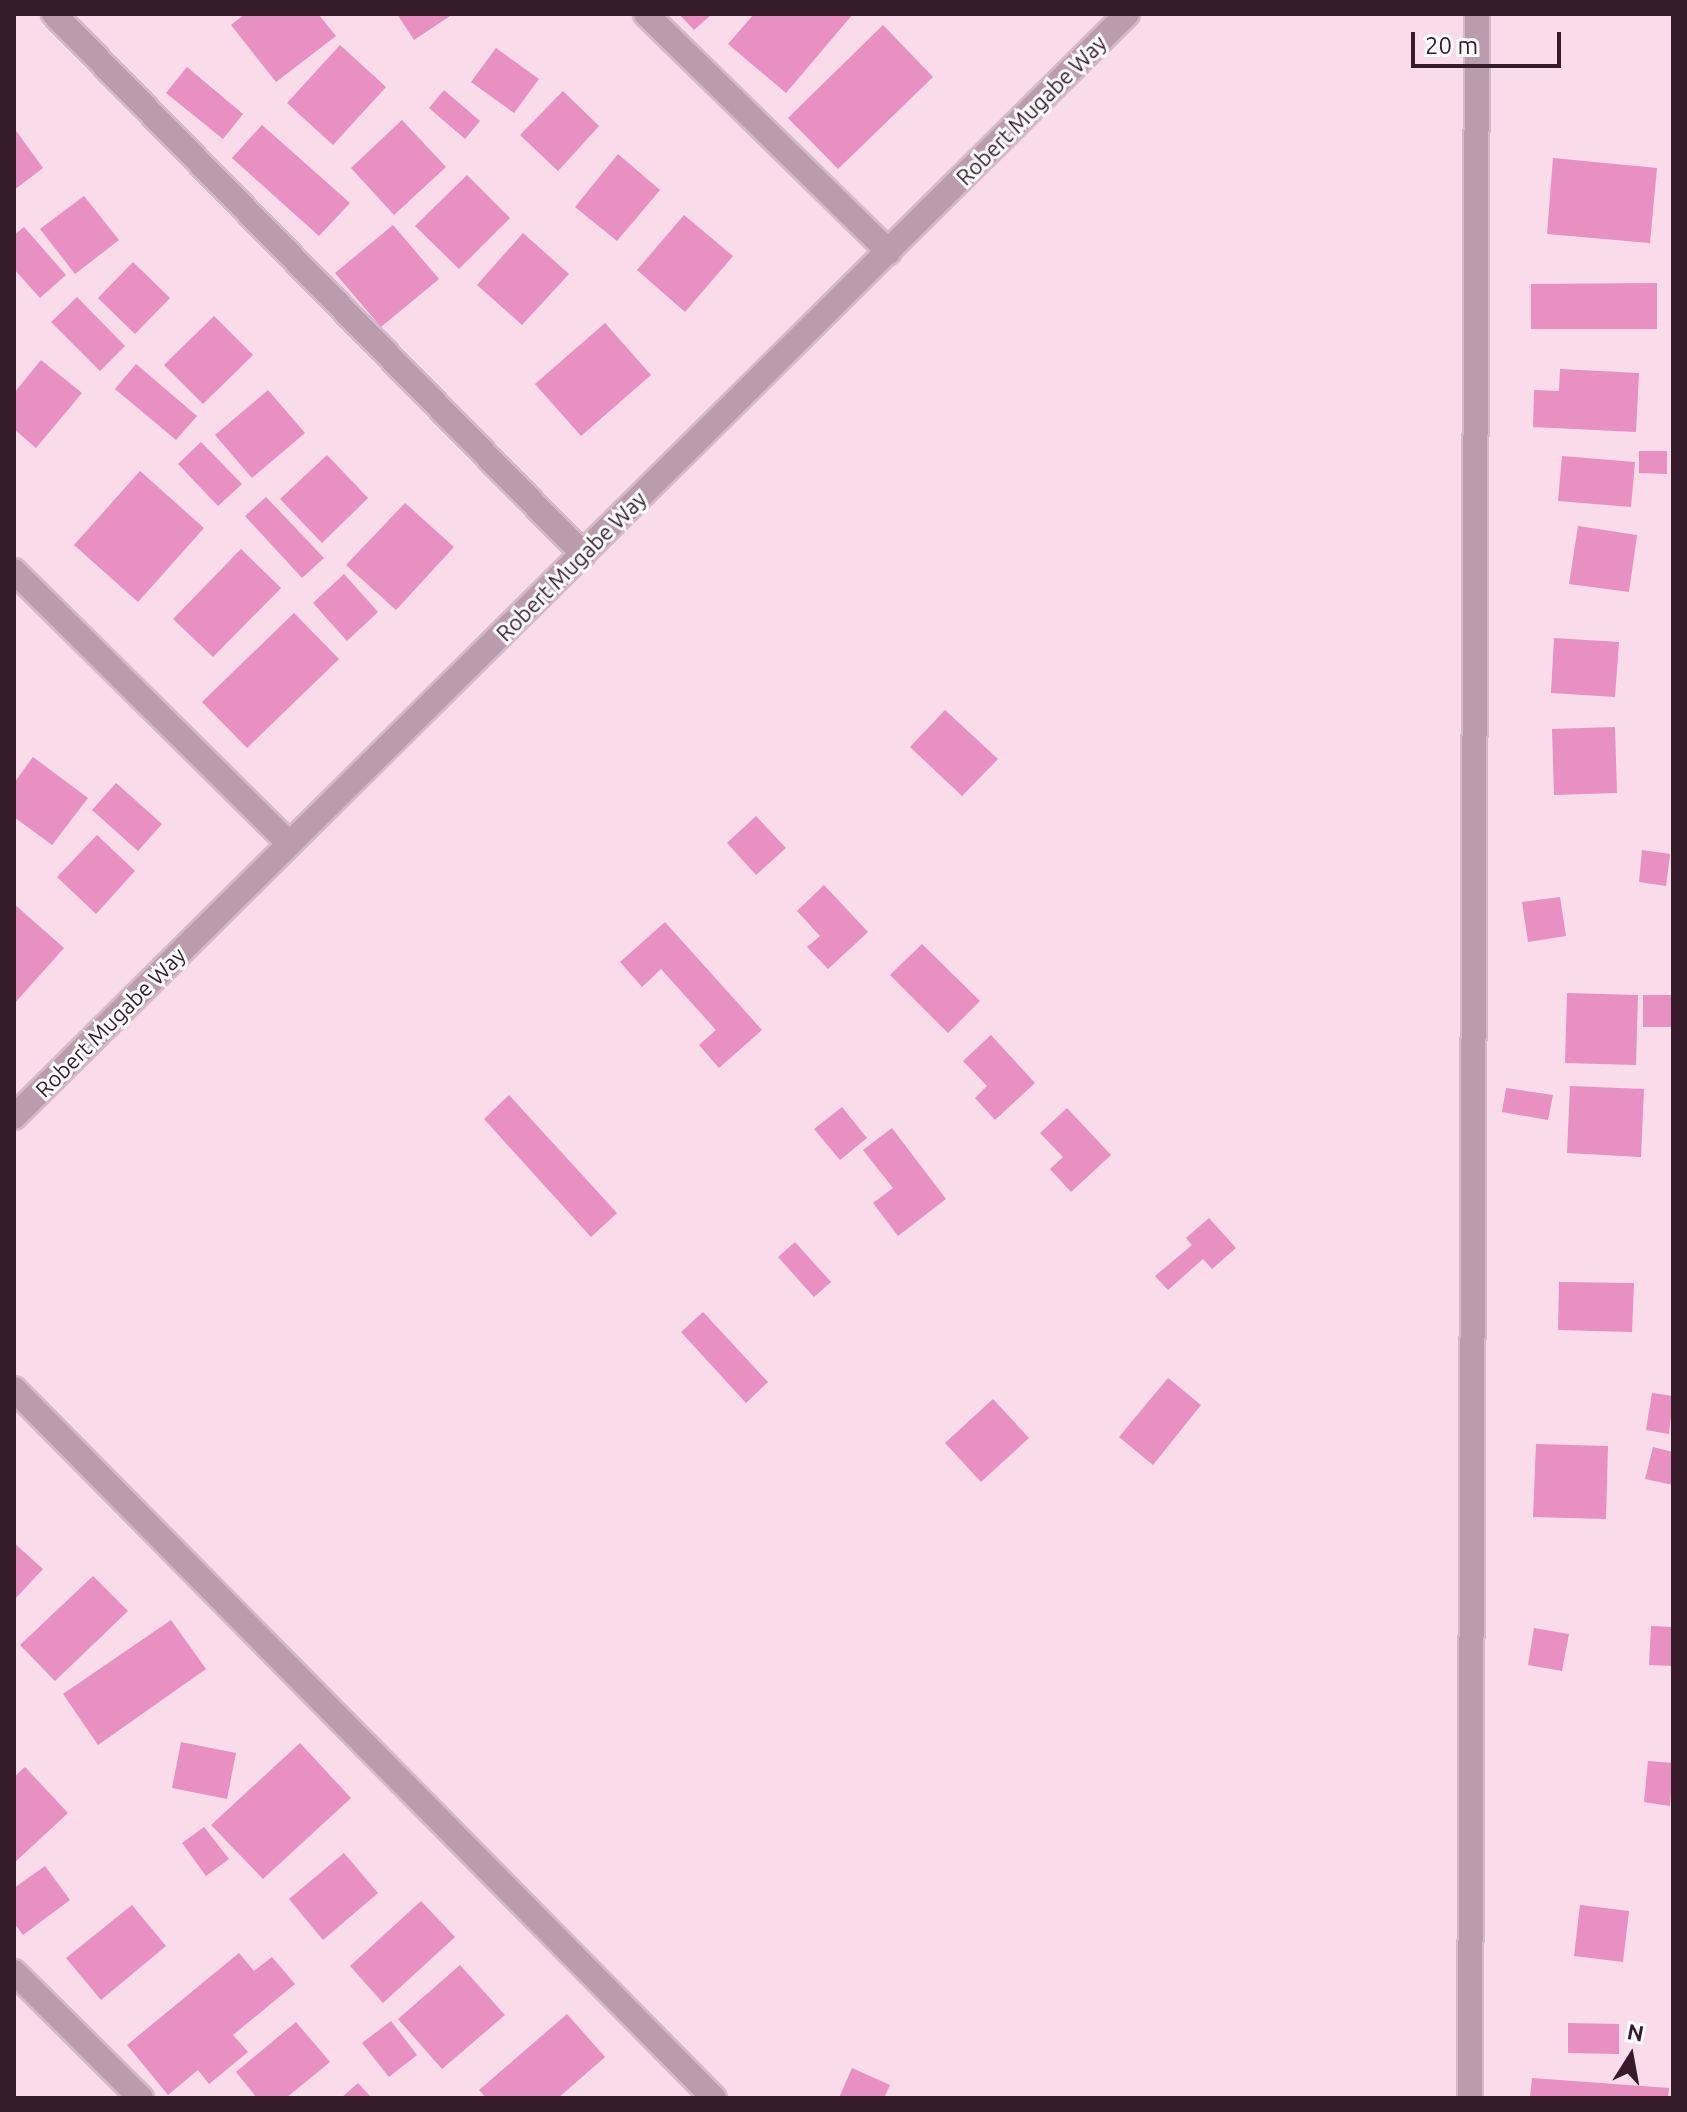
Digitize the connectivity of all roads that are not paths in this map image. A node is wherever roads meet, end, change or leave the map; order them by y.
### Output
1 (54, 14) edge
2 (646, 14) edge
3 (1127, 14) edge
4 (1477, 14) edge
5 (889, 252) junction
6 (583, 554) junction
7 (14, 571) edge
8 (289, 843) junction
9 (14, 1117) edge
10 (14, 1389) edge
11 (14, 1972) edge
12 (141, 2098) edge
13 (714, 2098) edge
14 (1470, 2098) edge

1 - 6 street
2 - 5 street
3 - 5 street, Robert Mugabe Way
4 - 14 street
5 - 6 street, Robert Mugabe Way
6 - 8 street, Robert Mugabe Way
7 - 8 street
8 - 9 street, Robert Mugabe Way
10 - 13 street
11 - 12 street

